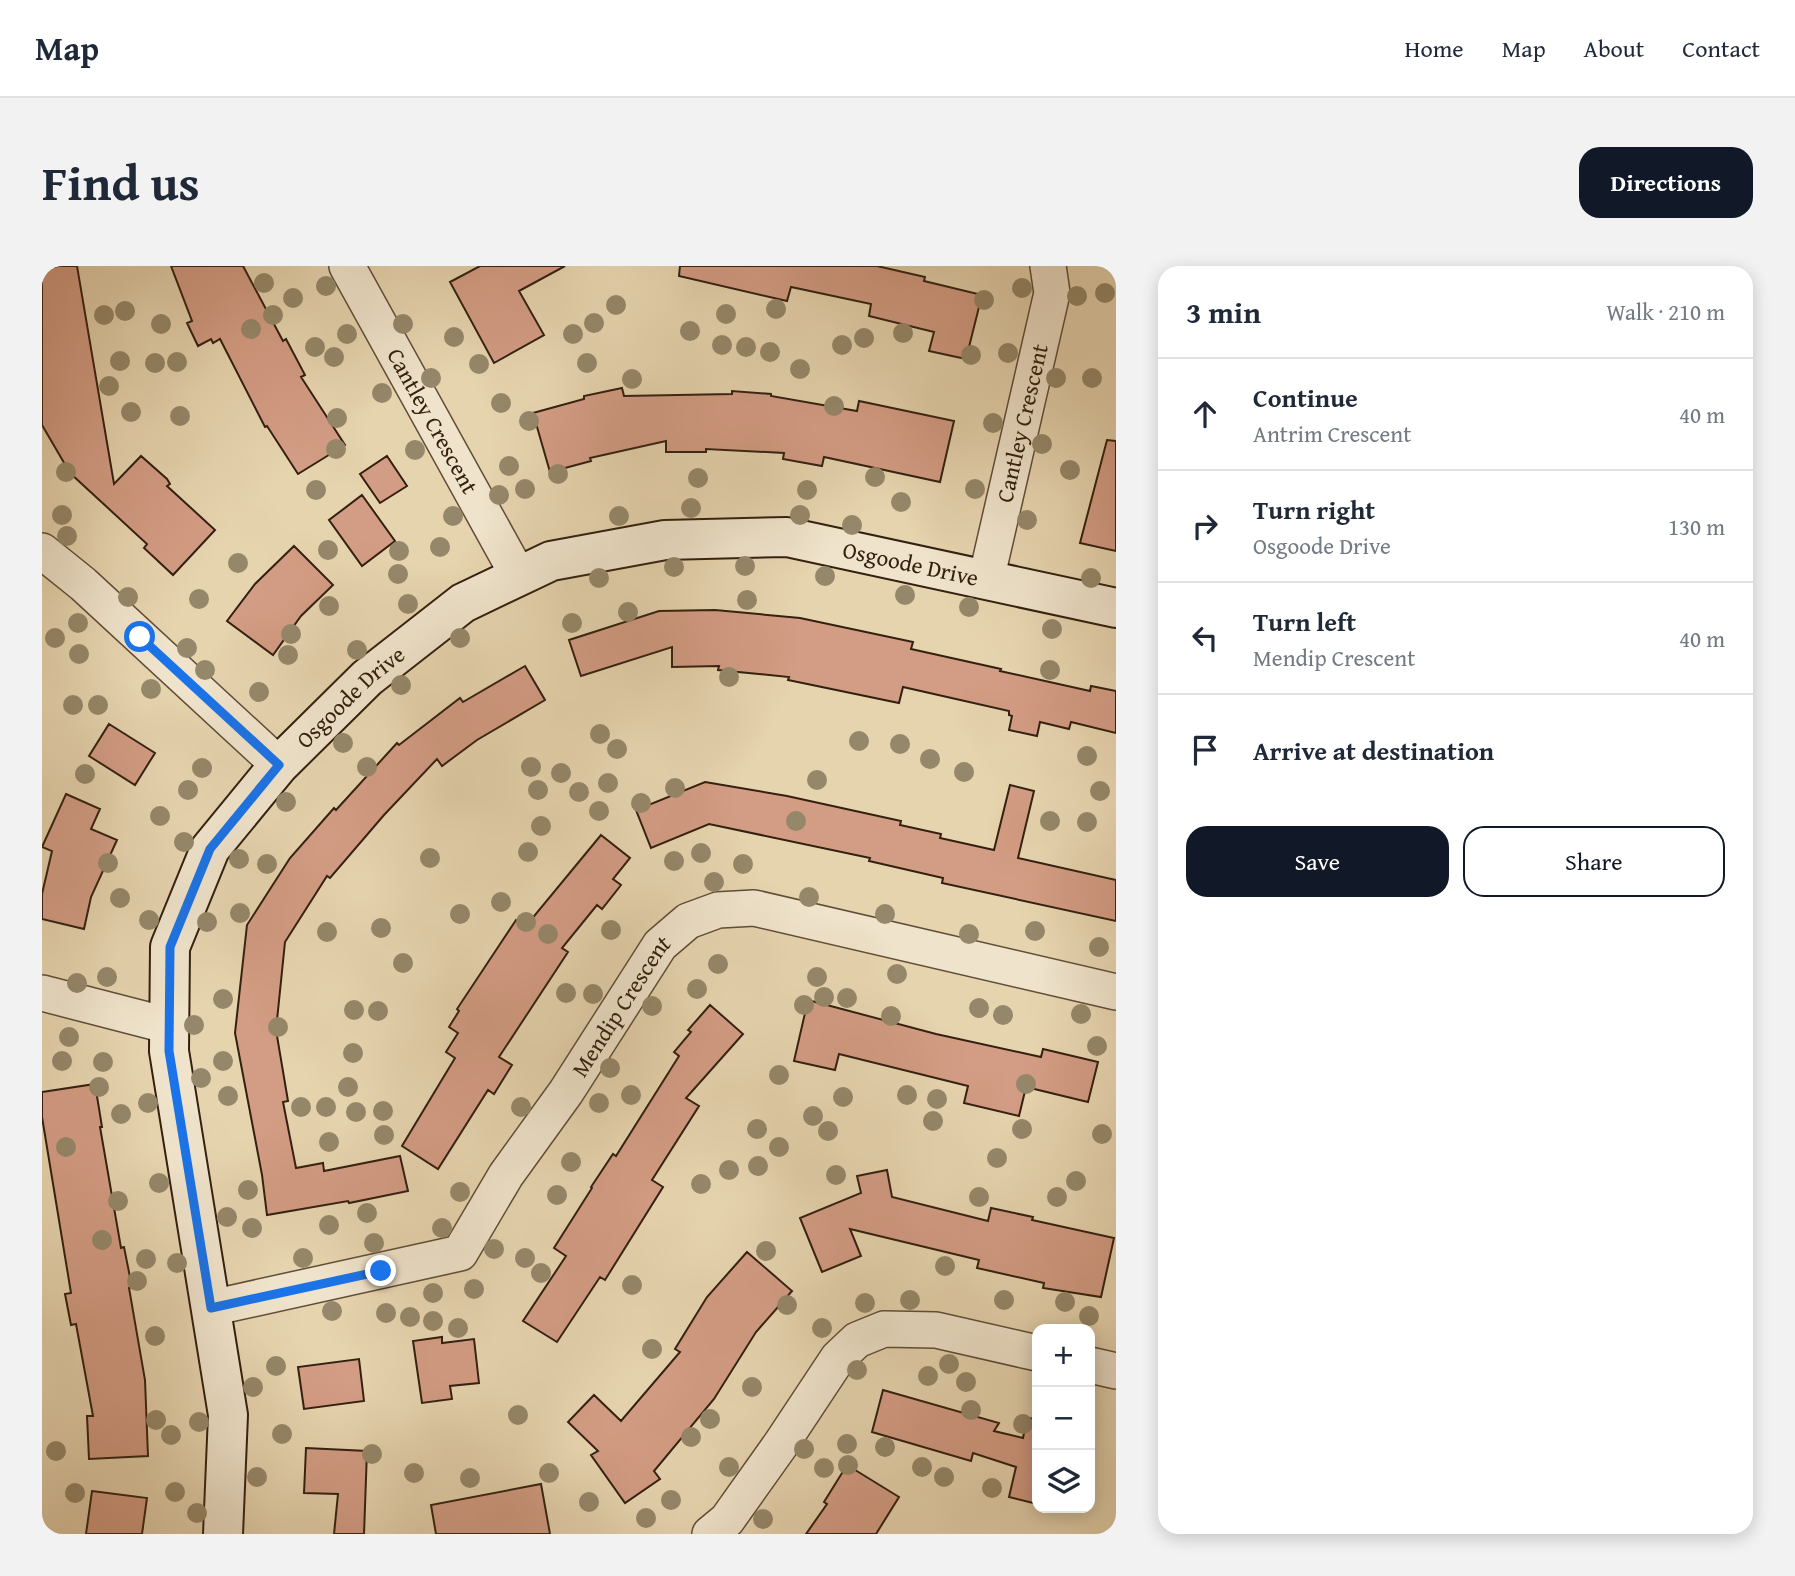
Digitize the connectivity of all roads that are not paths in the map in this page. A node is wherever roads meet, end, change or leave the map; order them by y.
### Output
1 (347, 266) edge
2 (1048, 266) edge
3 (42, 551) edge
4 (519, 577) junction
5 (986, 580) junction
6 (1116, 607) edge
7 (279, 765) junction
8 (1116, 992) edge
9 (42, 993) edge
10 (170, 1026) junction
11 (211, 1308) junction
12 (1032, 1352) edge
13 (1095, 1366) edge
14 (1116, 1371) edge
15 (223, 1534) edge
16 (710, 1534) edge

1 - 4 street, Cantley Crescent
2 - 5 street, Cantley Crescent
3 - 7 street
4 - 5 street, Osgoode Drive
4 - 7 street, Osgoode Drive
5 - 6 street, Osgoode Drive
7 - 10 street, Osgoode Drive
8 - 11 street, Mendip Crescent
9 - 10 street
10 - 11 street, Osgoode Drive
11 - 15 street, Osgoode Drive
12 - 16 street
13 - 14 street

